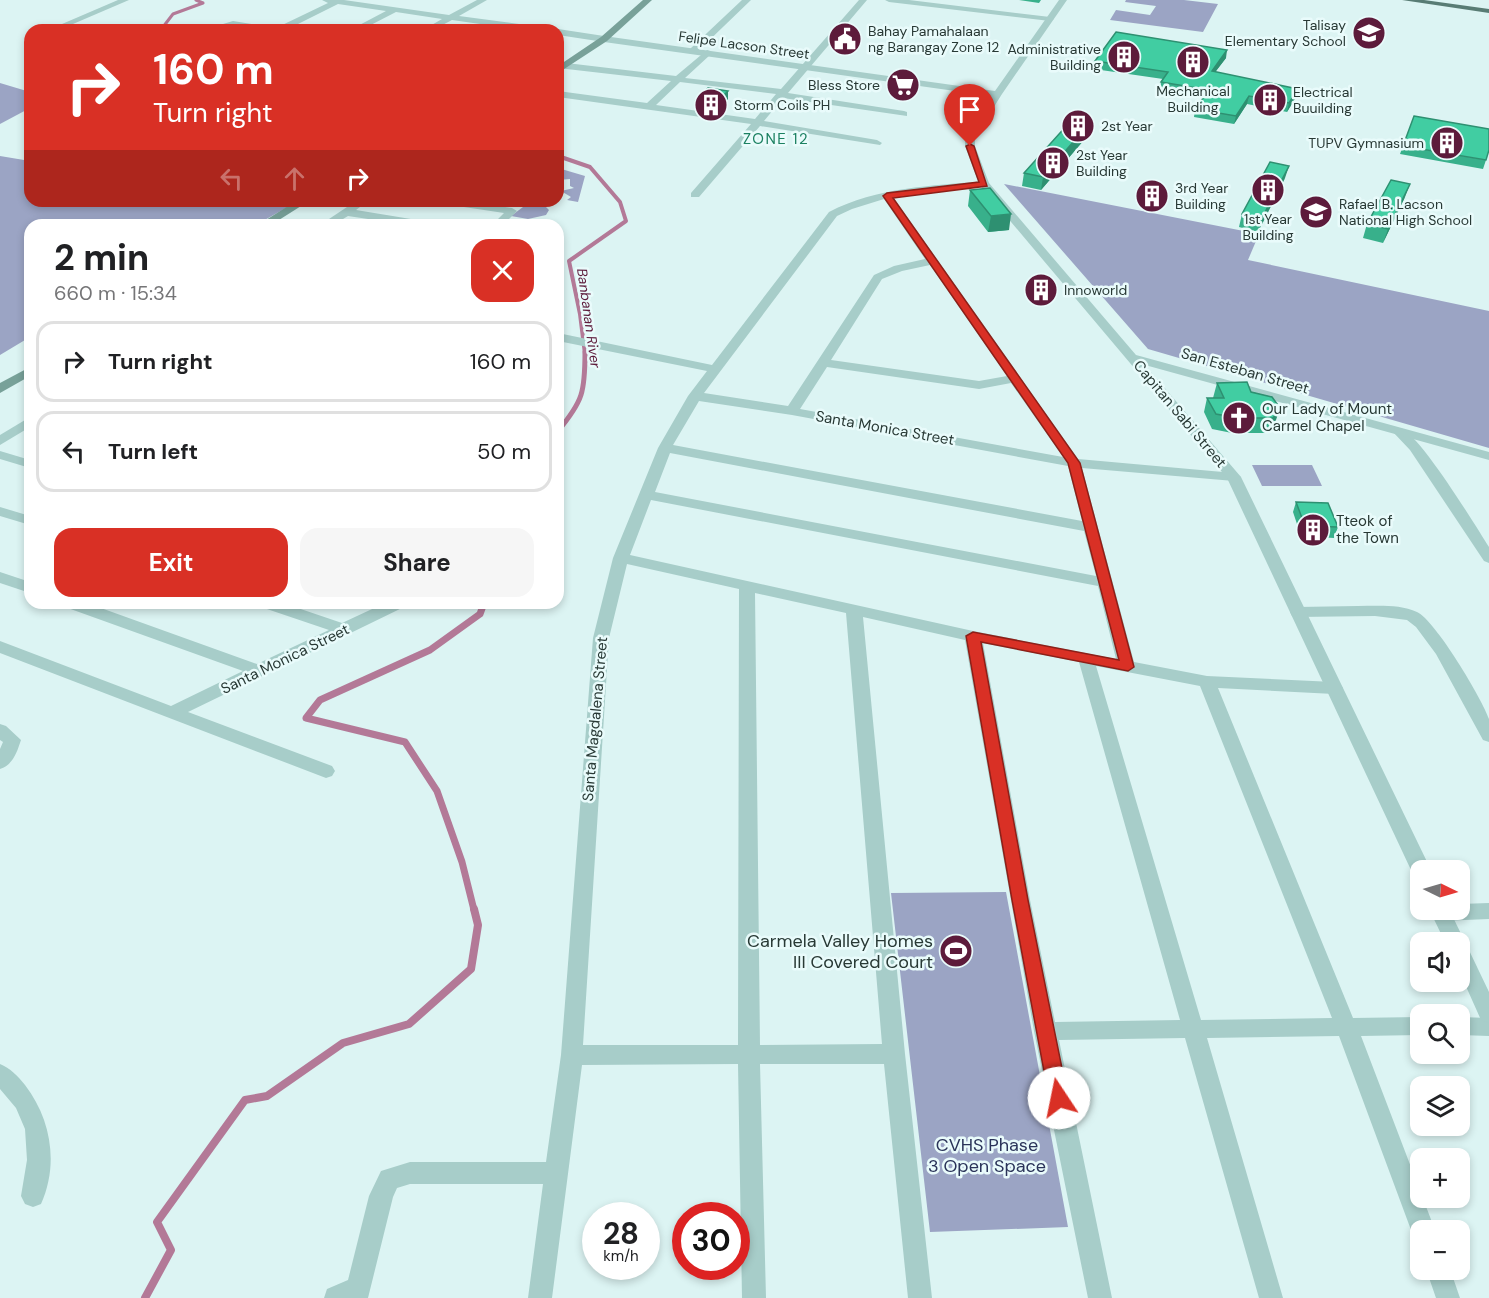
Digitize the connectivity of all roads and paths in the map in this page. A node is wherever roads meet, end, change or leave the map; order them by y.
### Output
1 (126, 0) edge
2 (326, 0) edge
3 (483, 0) edge
4 (648, 0) edge
5 (747, 0) edge
6 (863, 0) edge
7 (889, 0) edge
8 (1063, 0) edge
9 (1406, 0) edge
10 (338, 1) edge
11 (394, 10) junction
12 (1489, 11) edge
13 (451, 17) junction
14 (1050, 19) junction
15 (67, 24) edge
16 (290, 24) edge
17 (366, 24) edge
18 (438, 24) edge
19 (491, 24) edge
20 (564, 33) edge
21 (604, 39) junction
22 (693, 51) junction
23 (707, 53) junction
24 (564, 65) edge
25 (564, 67) edge
26 (805, 67) junction
27 (678, 78) junction
28 (781, 93) junction
29 (997, 94) junction
30 (564, 95) edge
31 (650, 106) junction
32 (904, 114) dead end
33 (758, 123) junction
34 (877, 143) dead end
35 (984, 184) junction
36 (695, 195) dead end
37 (887, 196) junction
38 (294, 207) edge
39 (354, 207) edge
40 (485, 207) edge
41 (516, 207) edge
42 (512, 211) junction
43 (346, 212) junction
44 (273, 219) edge
45 (335, 219) edge
46 (391, 219) edge
47 (503, 219) edge
48 (933, 261) junction
49 (564, 338) edge
50 (1131, 357) junction
51 (824, 363) junction
52 (715, 369) junction
53 (24, 375) edge
54 (1016, 378) junction
55 (1218, 381) junction
56 (0, 389) edge
57 (695, 396) junction
58 (1173, 405) junction
59 (792, 411) junction
60 (24, 425) edge
61 (1400, 432) junction
62 (0, 441) edge
63 (665, 448) junction
64 (0, 455) edge
65 (1489, 456) edge
66 (24, 462) edge
67 (1074, 463) junction
68 (1234, 477) junction
69 (647, 495) junction
70 (0, 510) edge
71 (24, 519) edge
72 (1089, 526) junction
73 (621, 558) junction
74 (1489, 558) edge
75 (0, 577) edge
76 (1107, 583) junction
77 (24, 586) edge
78 (747, 586) junction
79 (87, 609) edge
80 (284, 609) edge
81 (386, 609) edge
82 (854, 609) junction
83 (1298, 612) junction
84 (345, 630) junction
85 (973, 636) junction
86 (0, 647) edge
87 (1086, 659) junction
88 (1128, 667) junction
89 (259, 672) junction
90 (1207, 682) junction
91 (1334, 688) junction
92 (171, 713) junction
93 (0, 730) edge
94 (1489, 736) edge
95 (0, 762) edge
96 (326, 771) dead end
97 (1416, 860) edge
98 (1470, 911) edge
99 (1489, 911) edge
100 (1470, 973) edge
101 (1489, 1014) edge
102 (1346, 1026) junction
103 (1410, 1026) edge
104 (1470, 1026) edge
105 (1489, 1026) edge
106 (1195, 1029) junction
107 (1045, 1031) junction
108 (894, 1054) junction
109 (572, 1055) junction
110 (749, 1055) junction
111 (0, 1074) edge
112 (558, 1173) junction
113 (33, 1196) dead end
114 (1419, 1220) edge
115 (1442, 1280) edge
116 (350, 1295) edge
117 (540, 1298) edge
118 (754, 1298) edge
119 (920, 1298) edge
120 (1100, 1298) edge
121 (1271, 1298) edge
122 (1449, 1298) edge

1 - 15 street
2 - 10 street
3 - 13 street
4 - 21 main road
5 - 22 street
6 - 26 street
7 - 14 street
8 - 14 street, Capitan Sabi Street
9 - 12 main road
10 - 11 street
10 - 16 street
11 - 13 street
11 - 17 street
13 - 18 street
13 - 19 street
14 - 29 street, Capitan Sabi Street
20 - 21 street, Felipe Lacson Street
21 - 22 street, Felipe Lacson Street
21 - 24 main road
22 - 23 street, Felipe Lacson Street
23 - 26 street, Felipe Lacson Street
23 - 27 street
25 - 27 street
26 - 28 street
26 - 29 street, Felipe Lacson Street
27 - 28 street
27 - 31 street
28 - 32 street
28 - 33 street
29 - 35 street, Capitan Sabi Street
30 - 31 street
31 - 33 street
33 - 34 street
33 - 36 street
35 - 37 street, Santa Magdalena Street
35 - 50 street, Capitan Sabi Street
37 - 48 street
37 - 52 street, Santa Magdalena Street
38 - 44 main road
39 - 43 street
40 - 42 street
41 - 42 street
42 - 47 street
43 - 45 street
43 - 46 street
48 - 51 street
48 - 54 street
49 - 52 street
50 - 55 street, San Esteban Street
50 - 58 street, Capitan Sabi Street
51 - 54 street
51 - 59 street
52 - 57 street, Santa Magdalena Street
53 - 56 main road
54 - 67 street
55 - 58 street
55 - 61 street, San Esteban Street
57 - 59 street, Santa Monica Street
57 - 63 street, Santa Magdalena Street
58 - 68 street, Capitan Sabi Street
59 - 67 street, Santa Monica Street
60 - 62 street
61 - 65 street, San Esteban Street
61 - 74 street
63 - 69 street, Santa Magdalena Street
63 - 72 street
64 - 66 street
67 - 68 street, Santa Monica Street
67 - 72 street
68 - 83 street, Capitan Sabi Street
69 - 73 street, Santa Magdalena Street
69 - 76 street
70 - 71 street
72 - 76 street
73 - 78 street
73 - 109 street, Santa Magdalena Street
75 - 77 street
76 - 88 street
78 - 82 street
78 - 110 street
79 - 89 street
80 - 84 street
81 - 84 street, Santa Monica Street
82 - 85 street
82 - 108 street
83 - 91 street, Capitan Sabi Street
83 - 94 street
84 - 89 street, Santa Monica Street
85 - 87 street
85 - 107 street
86 - 92 street
87 - 88 street
87 - 106 street
88 - 90 street
89 - 92 street, Santa Monica Street
90 - 91 street
90 - 102 street
91 - 97 street, Capitan Sabi Street
92 - 96 street
93 - 95 street
98 - 99 street
100 - 101 street
102 - 103 street
102 - 106 street
102 - 114 street
104 - 105 street
106 - 107 street
106 - 121 street
107 - 120 street
108 - 110 street
108 - 119 street
109 - 110 street
109 - 112 street, Santa Magdalena Street
110 - 118 street
111 - 113 street
112 - 116 street
112 - 117 street, Santa Magdalena Street
115 - 122 street

